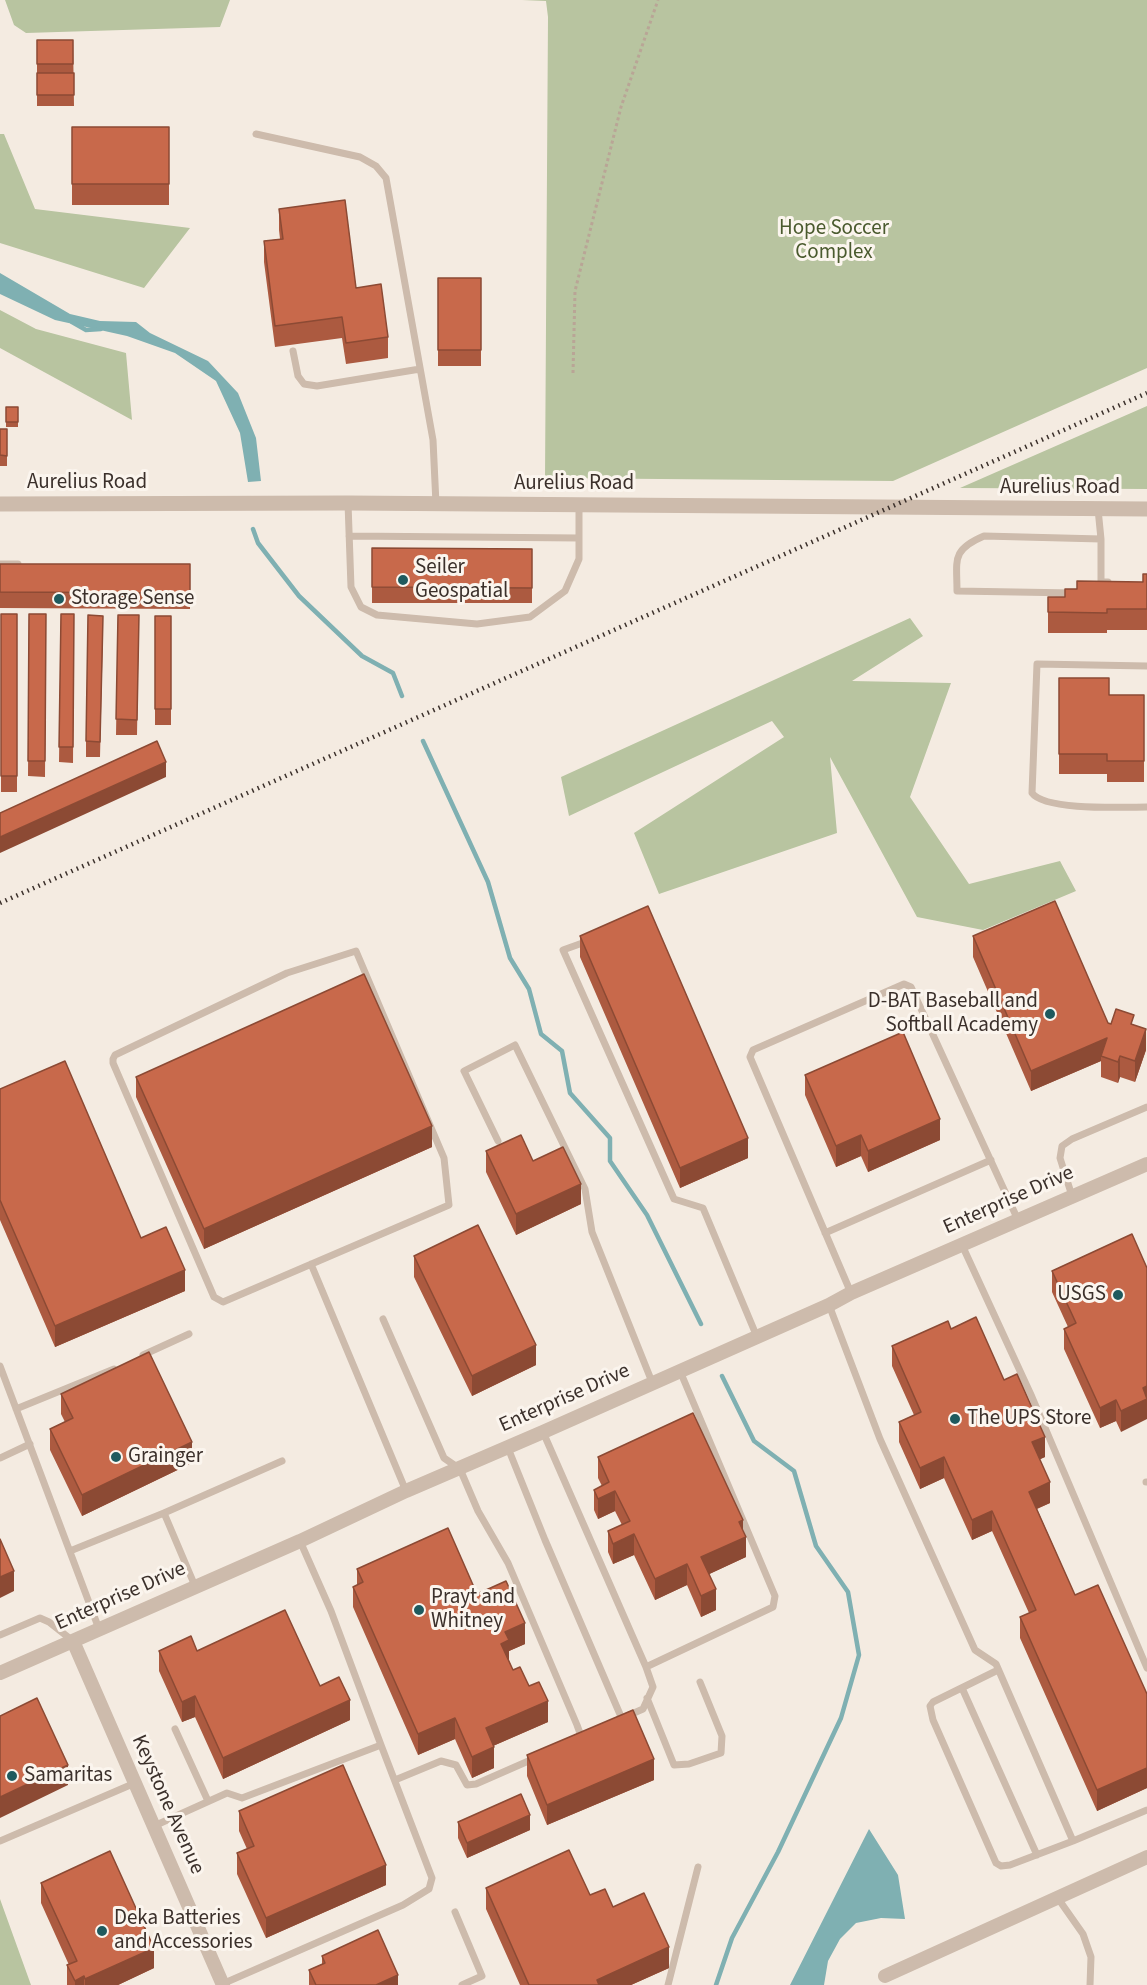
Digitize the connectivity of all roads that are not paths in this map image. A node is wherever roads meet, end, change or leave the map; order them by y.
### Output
1 (256, 134) dead end
2 (293, 351) dead end
3 (420, 369) junction
4 (348, 503) junction
5 (0, 504) edge
6 (436, 504) junction
7 (579, 505) junction
8 (1098, 509) junction
9 (1147, 509) edge
10 (349, 536) junction
11 (579, 538) junction
12 (1101, 539) junction
13 (0, 564) edge
14 (23, 564) edge
15 (1101, 582) junction
16 (1113, 582) edge
17 (1092, 585) edge
18 (1083, 589) edge
19 (1147, 666) edge
20 (1147, 807) edge
21 (591, 939) edge
22 (1147, 1107) edge
23 (498, 1141) dead end
24 (991, 1160) junction
25 (1147, 1164) edge
26 (1072, 1196) junction
27 (1018, 1220) junction
28 (825, 1233) junction
29 (962, 1245) junction
30 (311, 1264) junction
31 (851, 1293) junction
32 (829, 1305) junction
33 (383, 1319) dead end
34 (189, 1334) dead end
35 (757, 1337) junction
36 (139, 1357) edge
37 (0, 1366) edge
38 (119, 1366) edge
39 (680, 1371) junction
40 (652, 1382) junction
41 (16, 1409) junction
42 (543, 1432) junction
43 (30, 1444) junction
44 (508, 1448) junction
45 (0, 1458) edge
46 (282, 1461) dead end
47 (459, 1469) junction
48 (406, 1491) junction
49 (164, 1513) junction
50 (300, 1541) junction
51 (70, 1551) junction
52 (195, 1586) junction
53 (99, 1629) junction
54 (0, 1635) edge
55 (73, 1641) junction
56 (646, 1667) junction
57 (1147, 1668) edge
58 (998, 1670) junction
59 (0, 1673) edge
60 (700, 1682) dead end
61 (962, 1688) junction
62 (647, 1698) junction
63 (622, 1719) junction
64 (612, 1723) edge
65 (175, 1729) dead end
66 (591, 1732) edge
67 (581, 1736) junction
68 (571, 1741) edge
69 (381, 1745) junction
70 (539, 1756) edge
71 (394, 1780) junction
72 (135, 1783) junction
73 (208, 1801) junction
74 (1147, 1810) edge
75 (154, 1826) junction
76 (0, 1841) edge
77 (1073, 1842) junction
78 (1037, 1855) junction
79 (1147, 1857) edge
80 (698, 1867) dead end
81 (1057, 1897) junction
82 (455, 1912) dead end
83 (885, 1976) dead end
84 (222, 1985) edge
85 (462, 1985) edge
86 (668, 1985) edge
87 (1090, 1985) edge

1 - 3 lane
2 - 3 lane
3 - 6 lane
4 - 5 street, Aurelius Road
4 - 6 street, Aurelius Road
4 - 10 lane
6 - 7 street, Aurelius Road
7 - 8 street, Aurelius Road
7 - 11 lane
8 - 9 street, Aurelius Road
8 - 12 lane
10 - 11 lane
10 - 11 lane
12 - 15 lane
12 - 18 lane
13 - 14 lane
15 - 16 lane
15 - 17 lane
19 - 20 lane
21 - 35 lane
22 - 26 lane
23 - 40 lane
24 - 27 lane
24 - 28 lane
24 - 28 lane
25 - 26 street, Enterprise Drive
26 - 27 street, Enterprise Drive
27 - 29 street, Enterprise Drive
28 - 31 lane
29 - 31 street, Enterprise Drive
29 - 57 lane
30 - 30 lane
30 - 48 lane
31 - 32 street, Enterprise Drive
32 - 35 street, Enterprise Drive
32 - 58 lane
33 - 47 lane
34 - 36 lane
35 - 39 street, Enterprise Drive
37 - 41 lane
38 - 41 lane
39 - 40 street, Enterprise Drive
39 - 56 lane
40 - 42 street, Enterprise Drive
41 - 43 lane
42 - 44 street, Enterprise Drive
42 - 56 lane
43 - 45 lane
43 - 51 lane
44 - 47 street, Enterprise Drive
44 - 63 lane
46 - 49 lane
47 - 48 street, Enterprise Drive
47 - 67 lane
48 - 50 street, Enterprise Drive
49 - 51 lane
49 - 52 lane
50 - 52 street, Enterprise Drive
50 - 69 lane
51 - 53 lane
52 - 53 street, Enterprise Drive
53 - 55 street, Enterprise Drive
54 - 55 lane
55 - 59 street, Enterprise Drive
55 - 72 street, Keystone Avenue
56 - 62 lane
58 - 61 lane
58 - 77 lane
60 - 62 lane
61 - 78 lane
61 - 78 lane
62 - 63 lane
63 - 64 lane
65 - 73 lane
66 - 67 lane
67 - 68 lane
69 - 71 lane
69 - 73 lane
70 - 71 lane
71 - 84 lane
72 - 75 street, Keystone Avenue
72 - 76 lane
73 - 75 lane
74 - 77 lane
75 - 84 street, Keystone Avenue
77 - 78 lane
79 - 81 street
80 - 86 lane
81 - 83 street
81 - 87 lane
82 - 85 lane

